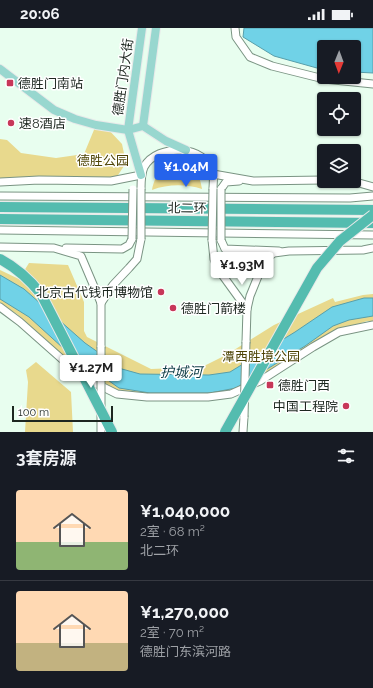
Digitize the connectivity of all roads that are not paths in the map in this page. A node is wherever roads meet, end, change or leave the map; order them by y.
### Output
1 (142, 28) edge
2 (156, 28) edge
3 (235, 28) edge
4 (0, 69) edge
5 (373, 84) edge
6 (143, 126) junction
7 (128, 130) junction
8 (186, 150) junction
9 (213, 174) junction
10 (141, 175) junction
11 (111, 180) junction
12 (253, 180) junction
13 (317, 180) edge
14 (0, 182) edge
15 (361, 184) edge
16 (373, 187) edge
17 (0, 196) edge
18 (373, 196) edge
19 (0, 207) edge
20 (373, 210) edge
21 (373, 215) edge
22 (0, 218) edge
23 (373, 223) edge
24 (0, 230) edge
25 (373, 235) edge
26 (0, 247) edge
27 (54, 248) junction
28 (373, 248) edge
29 (289, 251) junction
30 (0, 259) edge
31 (101, 303) junction
32 (0, 307) edge
33 (247, 309) junction
34 (373, 325) edge
35 (100, 432) edge
36 (112, 432) edge
37 (225, 432) edge
38 (243, 432) edge

1 - 7 main road, 德胜门内大街
2 - 6 main road, 德胜门内大街
3 - 5 street
4 - 7 main road
6 - 7 main road
6 - 8 main road
7 - 10 main road
8 - 9 street
8 - 10 street
9 - 12 street
9 - 33 street, bridge
10 - 11 street
10 - 31 street, bridge
11 - 14 street
11 - 27 street, bridge
12 - 13 street
12 - 29 street, bridge
15 - 16 street
17 - 18 street
19 - 20 highway, 北二环
21 - 37 highway, bridge
22 - 23 highway, 北二环
24 - 25 street
26 - 27 street
27 - 31 street
28 - 29 street
29 - 33 street
30 - 36 highway, bridge
31 - 35 street, bridge
32 - 34 street
33 - 38 street, bridge

